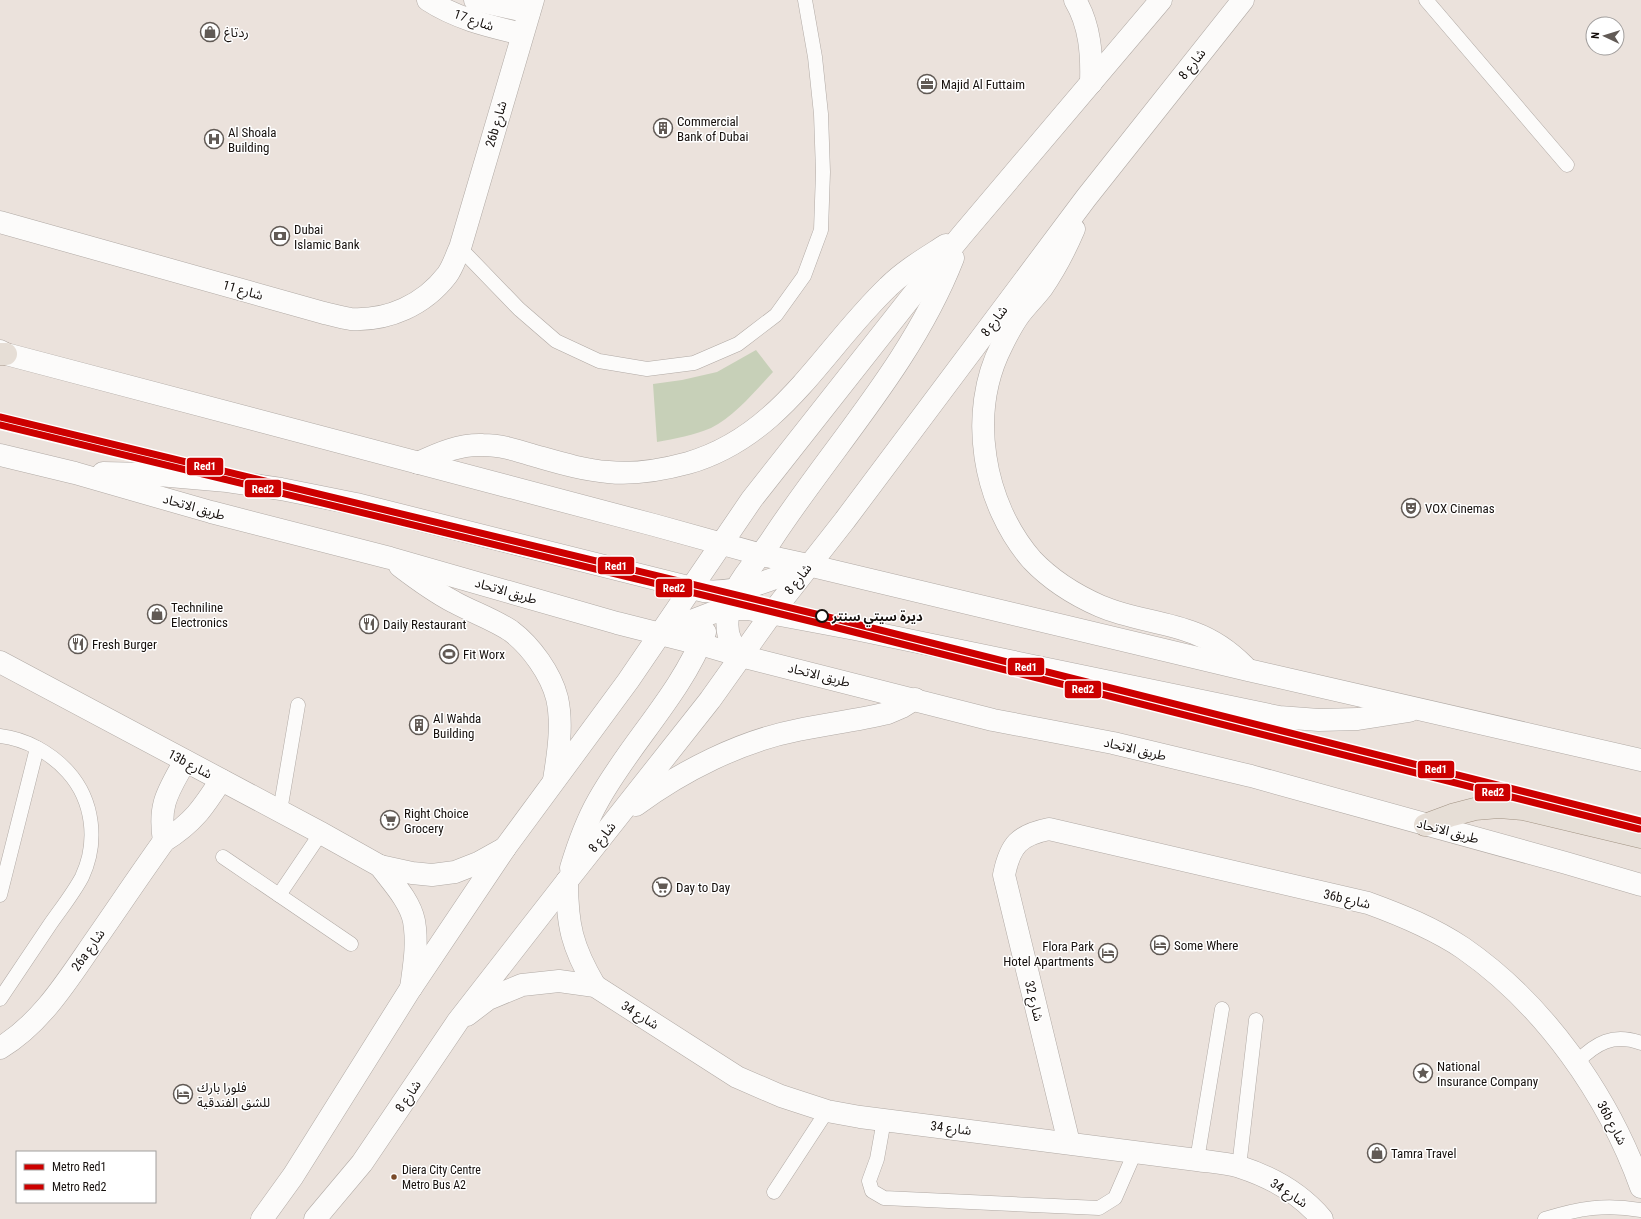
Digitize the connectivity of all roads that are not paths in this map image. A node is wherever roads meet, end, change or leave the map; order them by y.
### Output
1 (428, 0) edge
2 (475, 0) edge
3 (805, 0) edge
4 (1074, 0) edge
5 (1161, 0) edge
6 (1426, 0) edge
7 (1242, 2) edge
8 (531, 6) edge
9 (522, 34) junction
10 (1091, 83) junction
11 (1567, 165) dead end
12 (1086, 198) junction
13 (0, 222) edge
14 (962, 234) junction
15 (460, 248) junction
16 (2, 353) edge
17 (0, 455) edge
18 (418, 463) junction
19 (75, 473) junction
20 (722, 545) junction
21 (762, 555) junction
22 (390, 558) junction
23 (808, 565) junction
24 (692, 589) junction
25 (724, 601) junction
26 (772, 613) junction
27 (660, 633) junction
28 (700, 644) junction
29 (741, 656) junction
30 (0, 662) edge
31 (1248, 670) junction
32 (915, 699) junction
33 (298, 705) dead end
34 (1421, 709) junction
35 (0, 736) edge
36 (37, 748) junction
37 (1641, 760) edge
38 (185, 761) junction
39 (221, 780) junction
40 (553, 784) junction
41 (280, 811) junction
42 (616, 820) junction
43 (1425, 825) junction
44 (1066, 832) joint
45 (321, 833) junction
46 (1641, 837) edge
47 (164, 841) junction
48 (505, 848) junction
49 (223, 857) dead end
50 (380, 866) junction
51 (567, 881) junction
52 (1641, 886) edge
53 (0, 895) edge
54 (279, 895) junction
55 (351, 944) dead end
56 (595, 986) junction
57 (411, 988) junction
58 (0, 999) edge
59 (1222, 1009) dead end
60 (1256, 1020) dead end
61 (458, 1021) junction
62 (1641, 1043) edge
63 (0, 1048) edge
64 (1577, 1062) junction
65 (827, 1111) junction
66 (884, 1120) junction
67 (1069, 1143) junction
68 (1135, 1152) junction
69 (1197, 1160) junction
70 (1239, 1167) junction
71 (1641, 1187) edge
72 (774, 1192) dead end
73 (1641, 1210) edge
74 (262, 1219) edge
75 (315, 1219) edge
76 (1322, 1219) edge
77 (1545, 1219) edge

1 - 9 main road, شارع 17
2 - 8 main road, شارع 17
3 - 15 lane
4 - 10 main road
5 - 10 main road
6 - 11 lane
7 - 12 main road, شارع 8
8 - 9 main road, 26b شارع
9 - 15 main road, 26b شارع
10 - 14 main road
12 - 23 main road, شارع 8
12 - 31 main road
13 - 15 main road, شارع 11
14 - 18 main road
14 - 20 main road
14 - 21 main road
16 - 18 main road
17 - 19 main road, طريق الاتحاد
18 - 20 main road
19 - 22 main road, طريق الاتحاد
19 - 24 main road
20 - 21 main road
20 - 24 main road
20 - 25 main road
21 - 23 main road
21 - 25 main road
22 - 27 main road, طريق الاتحاد
22 - 40 main road
23 - 25 main road
23 - 26 main road, شارع 8
23 - 31 main road
24 - 25 main road
24 - 27 main road
25 - 26 main road
25 - 27 main road
25 - 28 main road
25 - 29 main road
26 - 29 main road, شارع 8
26 - 34 main road
27 - 28 main road, طريق الاتحاد
27 - 40 main road
28 - 29 main road, طريق الاتحاد
28 - 51 main road
29 - 32 main road, طريق الاتحاد
29 - 42 main road, شارع 8
30 - 38 main road, 13b شارع
31 - 34 main road
32 - 42 main road
32 - 43 main road, طريق الاتحاد
33 - 41 lane
34 - 37 main road
35 - 36 lane
36 - 53 lane
36 - 58 lane
38 - 39 main road, 13b شارع
38 - 47 main road
39 - 41 main road, 13b شارع
39 - 47 main road, 26a شارع
40 - 48 main road
41 - 45 main road, 13b شارع
42 - 51 main road, شارع 8
43 - 46 main road
43 - 52 main road, طريق الاتحاد
44 - 64 main road, 36b شارع
44 - 67 main road, شارع 32
45 - 50 main road, 13b شارع
45 - 54 lane
47 - 63 main road, 26a شارع
48 - 50 main road, 13b شارع
48 - 57 main road
49 - 54 lane
50 - 57 main road, 13b شارع
51 - 56 main road, شارع 34
51 - 61 main road, شارع 8
54 - 55 lane
56 - 61 main road, شارع 34
56 - 65 main road, شارع 34
57 - 74 main road
59 - 69 lane
60 - 70 lane
61 - 75 main road, شارع 8
62 - 64 lane
64 - 71 main road, 36b شارع
65 - 66 main road, شارع 34
65 - 72 lane
66 - 67 main road, شارع 34
66 - 68 lane
67 - 68 main road, شارع 34
68 - 69 main road, شارع 34
69 - 70 main road, شارع 34
70 - 76 main road, شارع 34
73 - 77 lane

